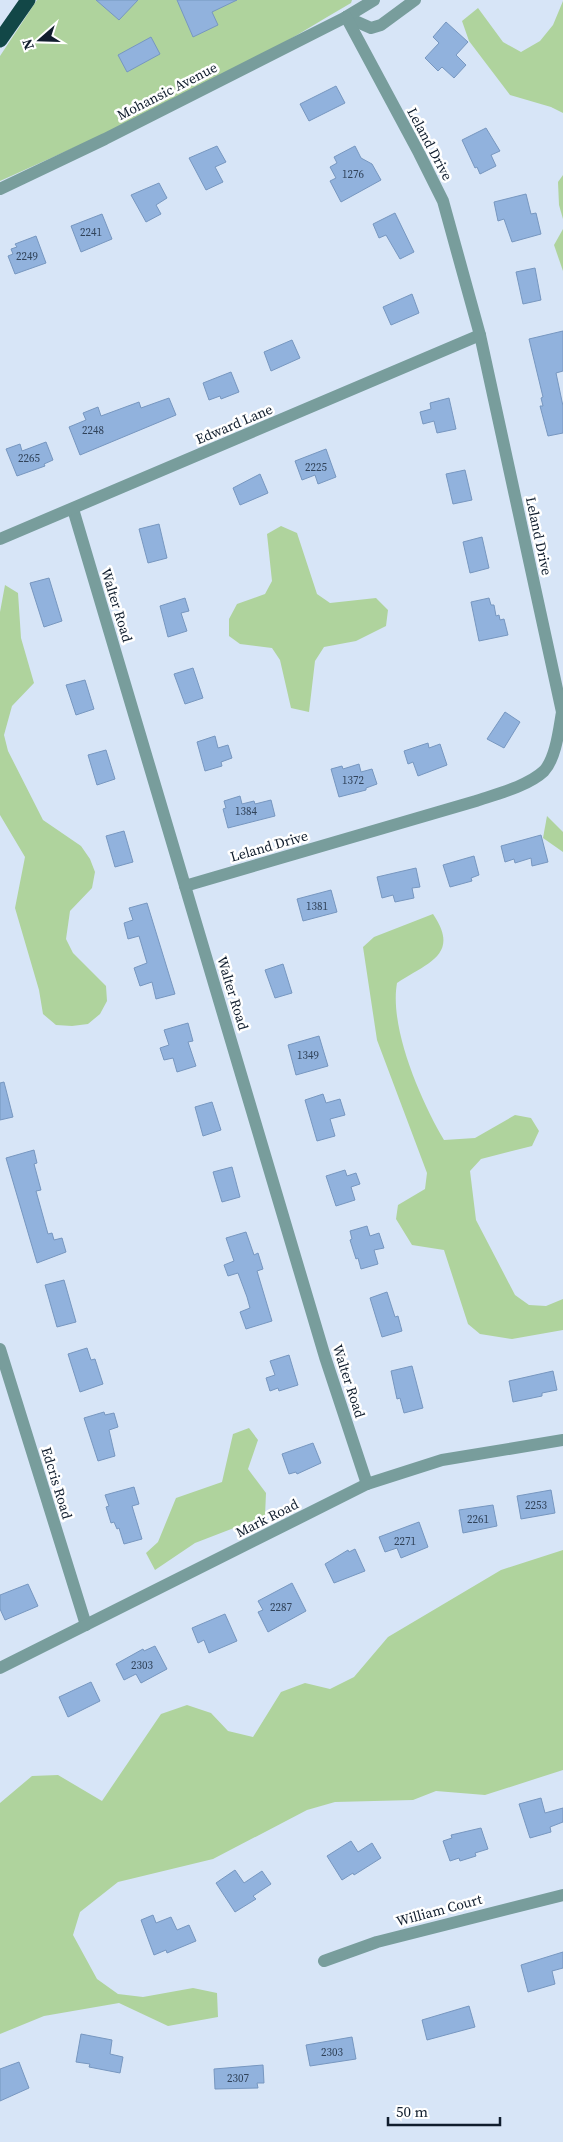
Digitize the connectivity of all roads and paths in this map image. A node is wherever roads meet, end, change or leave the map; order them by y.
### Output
1 (28, 0) edge
2 (374, 0) edge
3 (415, 0) edge
4 (346, 17) junction
5 (0, 40) edge
6 (0, 189) edge
7 (480, 336) junction
8 (73, 509) junction
9 (0, 539) edge
10 (185, 886) junction
11 (0, 1349) edge
12 (563, 1440) edge
13 (367, 1484) junction
14 (86, 1625) junction
15 (0, 1668) edge
16 (563, 1895) edge
17 (324, 1961) dead end

1 - 5 highway
2 - 4 street, Mohansic Avenue
3 - 4 street
4 - 6 street, Mohansic Avenue
4 - 7 street, Leland Drive
7 - 8 street, Edward Lane
7 - 10 street, Leland Drive
8 - 9 street, Edward Lane
8 - 10 street, Walter Road
10 - 13 street, Walter Road
11 - 14 street, Edcris Road
12 - 13 street, Mark Road
13 - 14 street, Mark Road
14 - 15 street, Mark Road
16 - 17 street, William Court

